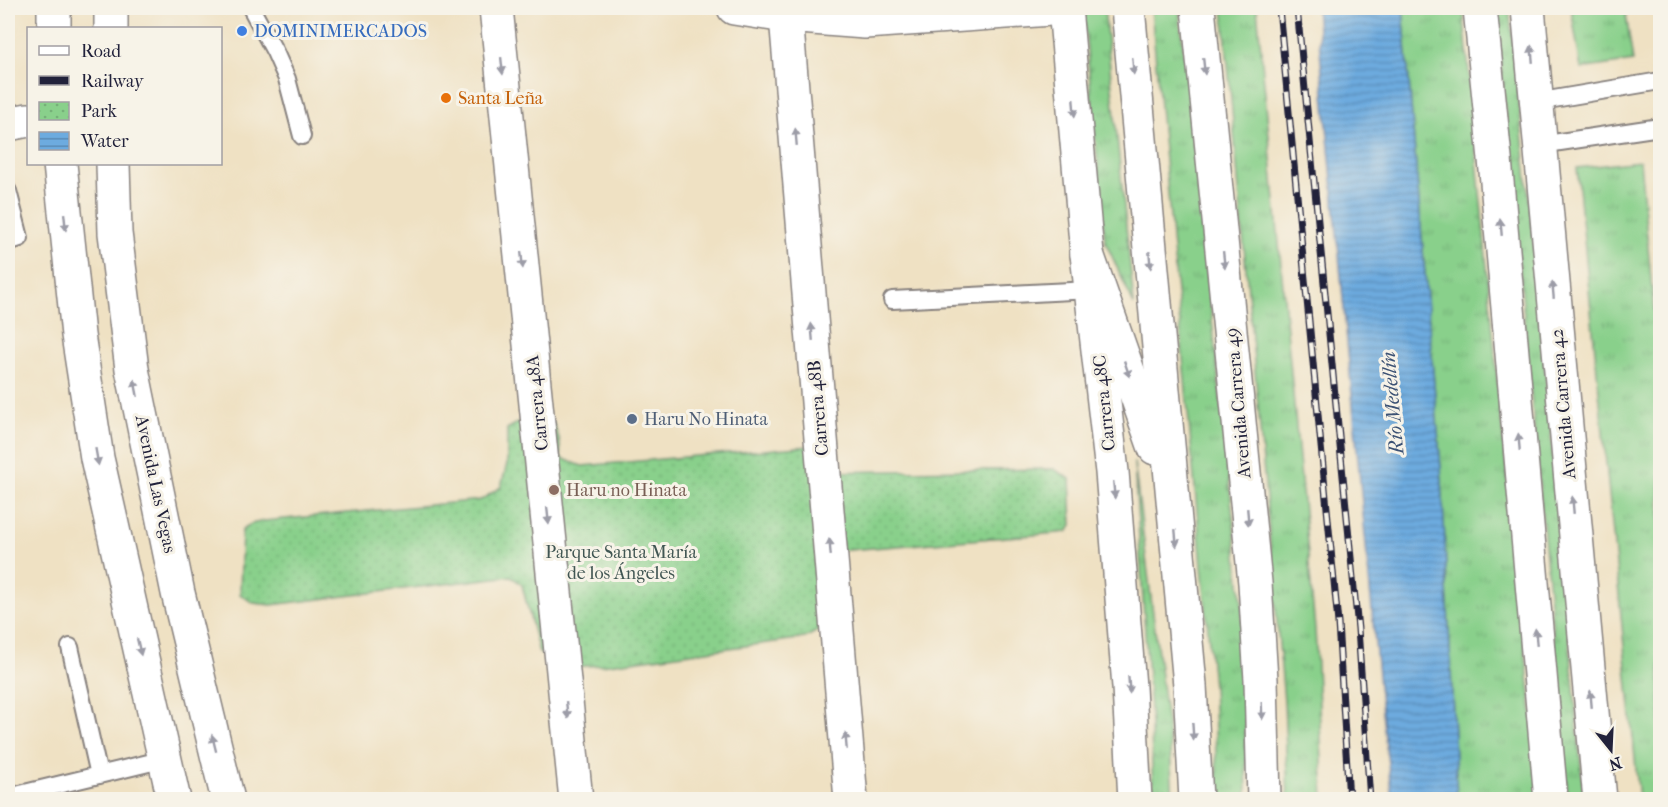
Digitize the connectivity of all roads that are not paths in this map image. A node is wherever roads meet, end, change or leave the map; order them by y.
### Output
1 (54, 8) edge
2 (93, 8) edge
3 (111, 8) edge
4 (251, 8) edge
5 (496, 8) edge
6 (734, 8) edge
7 (1065, 8) edge
8 (1128, 8) edge
9 (1198, 8) edge
10 (1480, 8) edge
11 (1528, 8) edge
12 (786, 16) junction
13 (54, 27) edge
14 (93, 27) edge
15 (111, 27) edge
16 (1660, 81) edge
17 (1536, 102) junction
18 (27, 120) edge
19 (8, 124) edge
20 (1660, 127) edge
21 (302, 136) dead end
22 (1540, 146) junction
23 (60, 165) edge
24 (103, 165) edge
25 (113, 165) edge
26 (8, 191) edge
27 (115, 233) junction
28 (8, 242) edge
29 (1087, 254) junction
30 (1091, 290) junction
31 (892, 300) dead end
32 (1172, 498) junction
33 (70, 647) dead end
34 (165, 759) junction
35 (99, 775) junction
36 (8, 797) edge
37 (174, 800) edge
38 (228, 800) edge
39 (576, 800) edge
40 (851, 800) edge
41 (1135, 800) edge
42 (1196, 800) edge
43 (1264, 800) edge
44 (1551, 800) edge
45 (1600, 800) edge

1 - 13 main road
2 - 14 main road
3 - 15 main road
4 - 21 lane
5 -> 39 main road, Carrera 48A
6 - 12 main road
7 - 12 main road
7 -> 29 main road, Carrera 48C
8 -> 32 main road
9 -> 43 main road, Avenida Carrera 49
44 -> 10 main road
17 -> 11 main road, Avenida Carrera 42
40 -> 12 main road, Carrera 48B
16 - 17 lane
17 - 22 main road, Avenida Carrera 42
18 - 19 main road
20 - 22 lane
45 -> 22 main road, Avenida Carrera 42
23 -> 34 main road
24 - 27 main road
25 - 27 main road, Avenida Las Vegas
26 - 28 lane
38 -> 27 main road, Avenida Las Vegas
29 - 30 main road, Carrera 48C
29 -> 32 main road
30 - 31 lane
30 -> 41 main road, Carrera 48C
32 -> 42 main road
33 - 35 lane
34 - 35 lane
34 - 37 main road
35 - 36 lane

